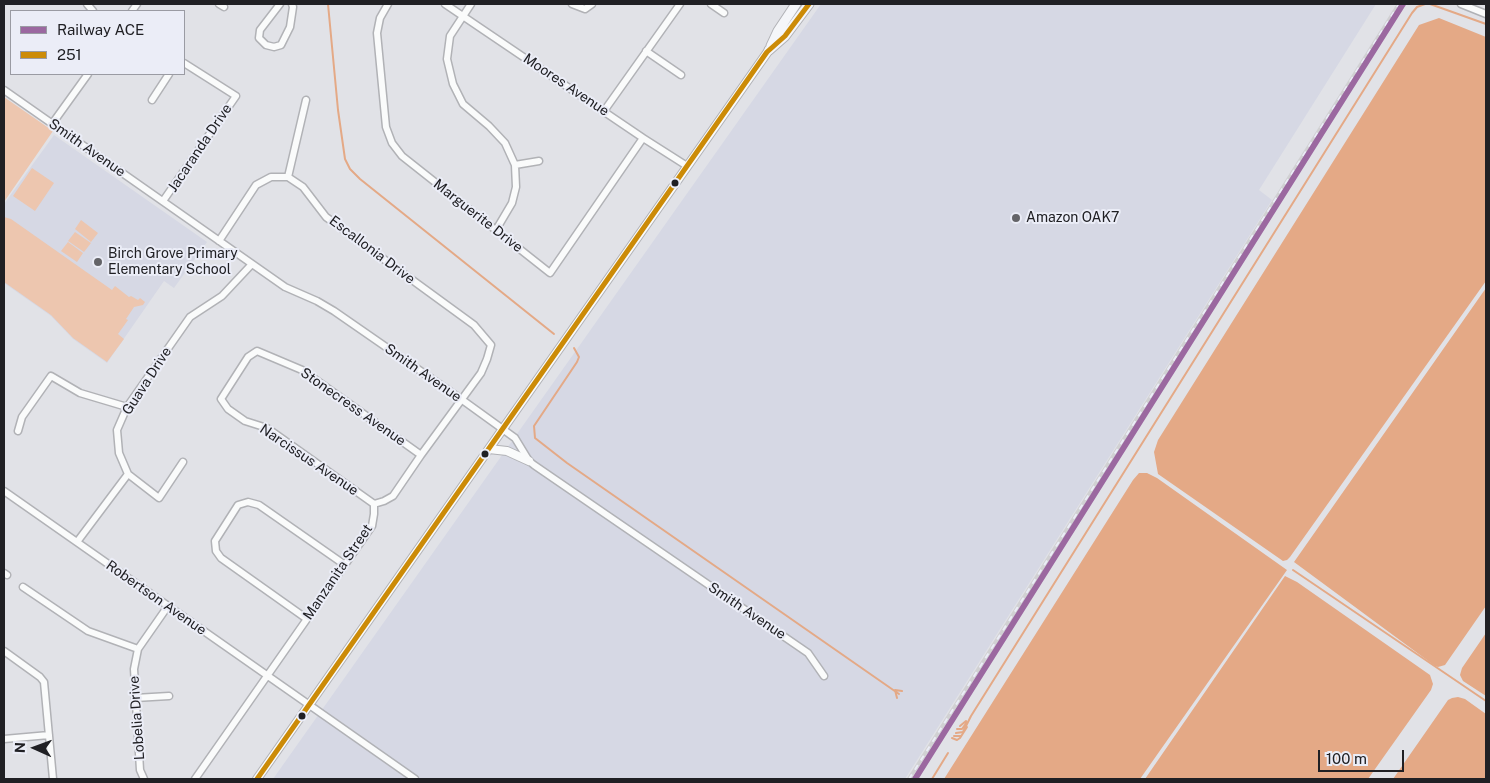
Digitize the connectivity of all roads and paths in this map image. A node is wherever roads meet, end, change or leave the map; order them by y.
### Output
1 (280, 4) edge
2 (292, 4) edge
3 (388, 4) edge
4 (445, 4) edge
5 (471, 4) edge
6 (572, 4) edge
7 (592, 4) edge
8 (680, 4) edge
9 (711, 4) edge
10 (796, 4) edge
11 (810, 4) edge
12 (1461, 4) edge
13 (724, 13) dead end
14 (1486, 14) edge
15 (463, 16) junction
16 (769, 50) junction
17 (646, 51) junction
18 (185, 64) edge
19 (87, 75) edge
20 (168, 75) edge
21 (681, 75) dead end
22 (4, 90) edge
23 (152, 100) dead end
24 (306, 100) dead end
25 (604, 111) junction
26 (52, 124) junction
27 (644, 138) junction
28 (539, 161) dead end
29 (515, 165) junction
30 (687, 166) junction
31 (288, 177) junction
32 (163, 202) junction
33 (496, 230) junction
34 (219, 241) junction
35 (252, 264) junction
36 (491, 345) joint
37 (257, 352) joint
38 (461, 399) junction
39 (127, 408) junction
40 (502, 429) junction
41 (18, 431) dead end
42 (489, 449) junction
43 (421, 455) junction
44 (529, 461) junction
45 (184, 462) dead end
46 (128, 474) junction
47 (4, 491) edge
48 (374, 504) junction
49 (77, 542) junction
50 (345, 565) junction
51 (23, 587) dead end
52 (168, 606) junction
53 (307, 619) junction
54 (138, 649) junction
55 (4, 651) edge
56 (267, 675) junction
57 (824, 676) dead end
58 (169, 696) dead end
59 (135, 698) junction
60 (309, 705) junction
61 (49, 735) junction
62 (4, 739) edge
63 (53, 779) edge
64 (144, 779) edge
65 (195, 779) edge
66 (257, 779) edge
67 (415, 779) edge

1 - 2 street
3 - 33 street, Marguerite Drive
4 - 15 street, Moores Avenue
5 - 15 street
6 - 7 street
8 - 17 street
9 - 13 street
10 - 16 main road
11 - 16 main road
12 - 14 street
15 - 25 street, Moores Avenue
15 - 29 street
16 - 30 street
17 - 21 street
17 - 25 street
18 - 32 street, Jacaranda Drive
19 - 26 street
20 - 23 street
22 - 26 street, Smith Avenue
24 - 31 street
25 - 27 street, Moores Avenue
26 - 32 street, Smith Avenue
27 - 30 street, Moores Avenue
27 - 33 street, Marguerite Drive
28 - 29 street
29 - 33 street
30 - 40 street
31 - 34 street
31 - 36 street, Escallonia Drive
32 - 34 street, Smith Avenue
34 - 35 street, Smith Avenue
35 - 38 street, Smith Avenue
35 - 39 street, Guava Drive
36 - 38 street, Manzanita Street
37 - 43 street, Stonecress Avenue
37 - 48 street, Narcissus Avenue
38 - 40 street, Smith Avenue
38 - 43 street, Manzanita Street
39 - 41 street
39 - 46 street, Guava Drive
40 - 42 street
40 - 44 street, Smith Avenue
42 - 44 street
42 - 60 street
43 - 48 street, Manzanita Street
44 - 57 street, Smith Avenue
45 - 46 street
46 - 49 street
47 - 49 street, Robertson Avenue
48 - 50 street, Manzanita Street
49 - 52 street, Robertson Avenue
50 - 53 street, Manzanita Street
50 - 53 street
51 - 54 street
52 - 54 street, Lobelia Drive
52 - 56 street, Robertson Avenue
53 - 56 street, Manzanita Street
54 - 59 street, Lobelia Drive
55 - 61 street
56 - 60 street, Robertson Avenue
56 - 65 street, Manzanita Street
58 - 59 street
59 - 64 street, Lobelia Drive
60 - 66 street
60 - 67 street, Robertson Avenue
61 - 62 street
61 - 63 street

